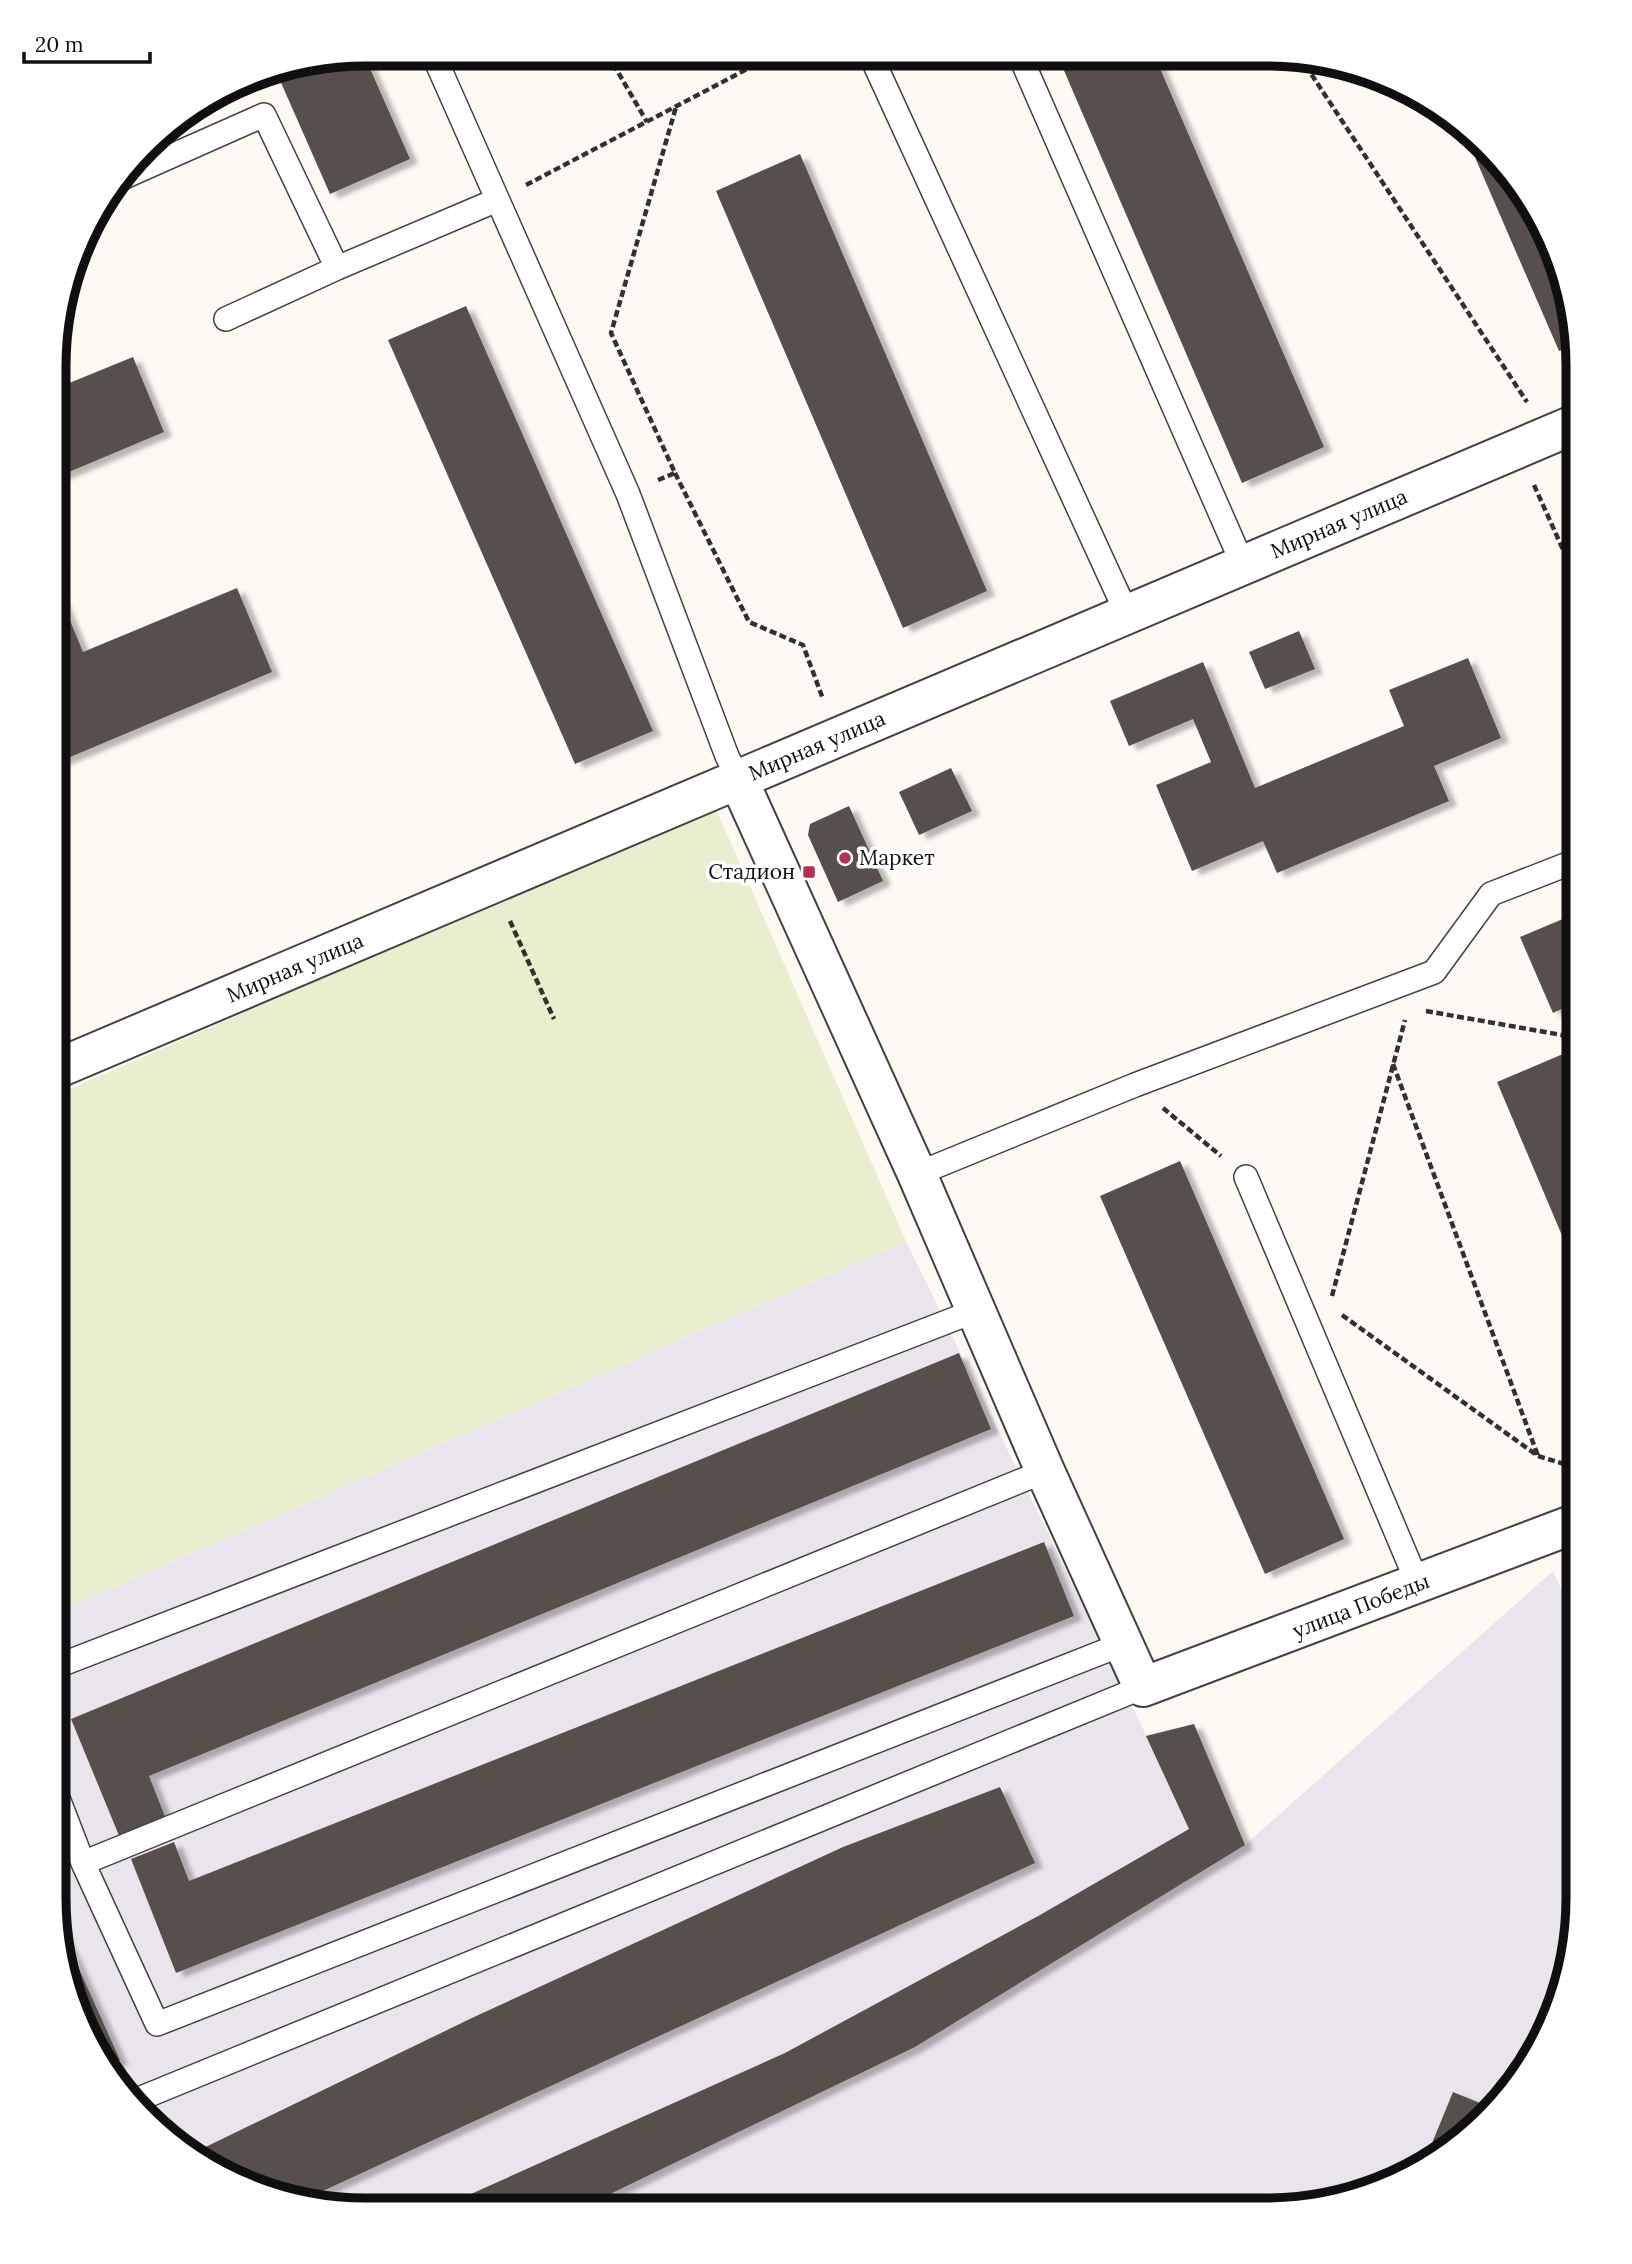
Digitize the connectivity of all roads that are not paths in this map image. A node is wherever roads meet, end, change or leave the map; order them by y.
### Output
1 (438, 66) edge
2 (876, 66) edge
3 (1024, 66) edge
4 (140, 170) edge
5 (497, 200) junction
6 (337, 268) junction
7 (226, 318) dead end
8 (1548, 435) edge
9 (1243, 565) junction
10 (1127, 614) junction
11 (738, 779) junction
12 (1566, 864) edge
13 (66, 1065) edge
14 (917, 1174) junction
15 (1246, 1177) road end
16 (975, 1311) junction
17 (1045, 1471) junction
18 (1566, 1527) edge
19 (1418, 1584) junction
20 (1123, 1644) junction
21 (66, 1663) edge
22 (1143, 1687) junction
23 (66, 1819) edge
24 (83, 1863) junction
25 (143, 2097) edge

1 - 5 lane
2 - 10 lane
3 - 9 lane
4 - 6 lane
5 - 6 lane
5 - 11 lane
6 - 7 lane
8 - 9 street, Мирная улица
9 - 10 street, Мирная улица
10 - 11 street, Мирная улица
11 - 13 street, Мирная улица
11 - 14 street
12 - 14 lane
14 - 16 street
15 - 19 lane
16 - 17 street
16 - 21 lane
17 - 20 street
17 - 24 lane
18 - 19 street, улица Победы
19 - 22 street, улица Победы
20 - 22 street
20 - 24 lane
22 - 25 lane
23 - 24 lane

